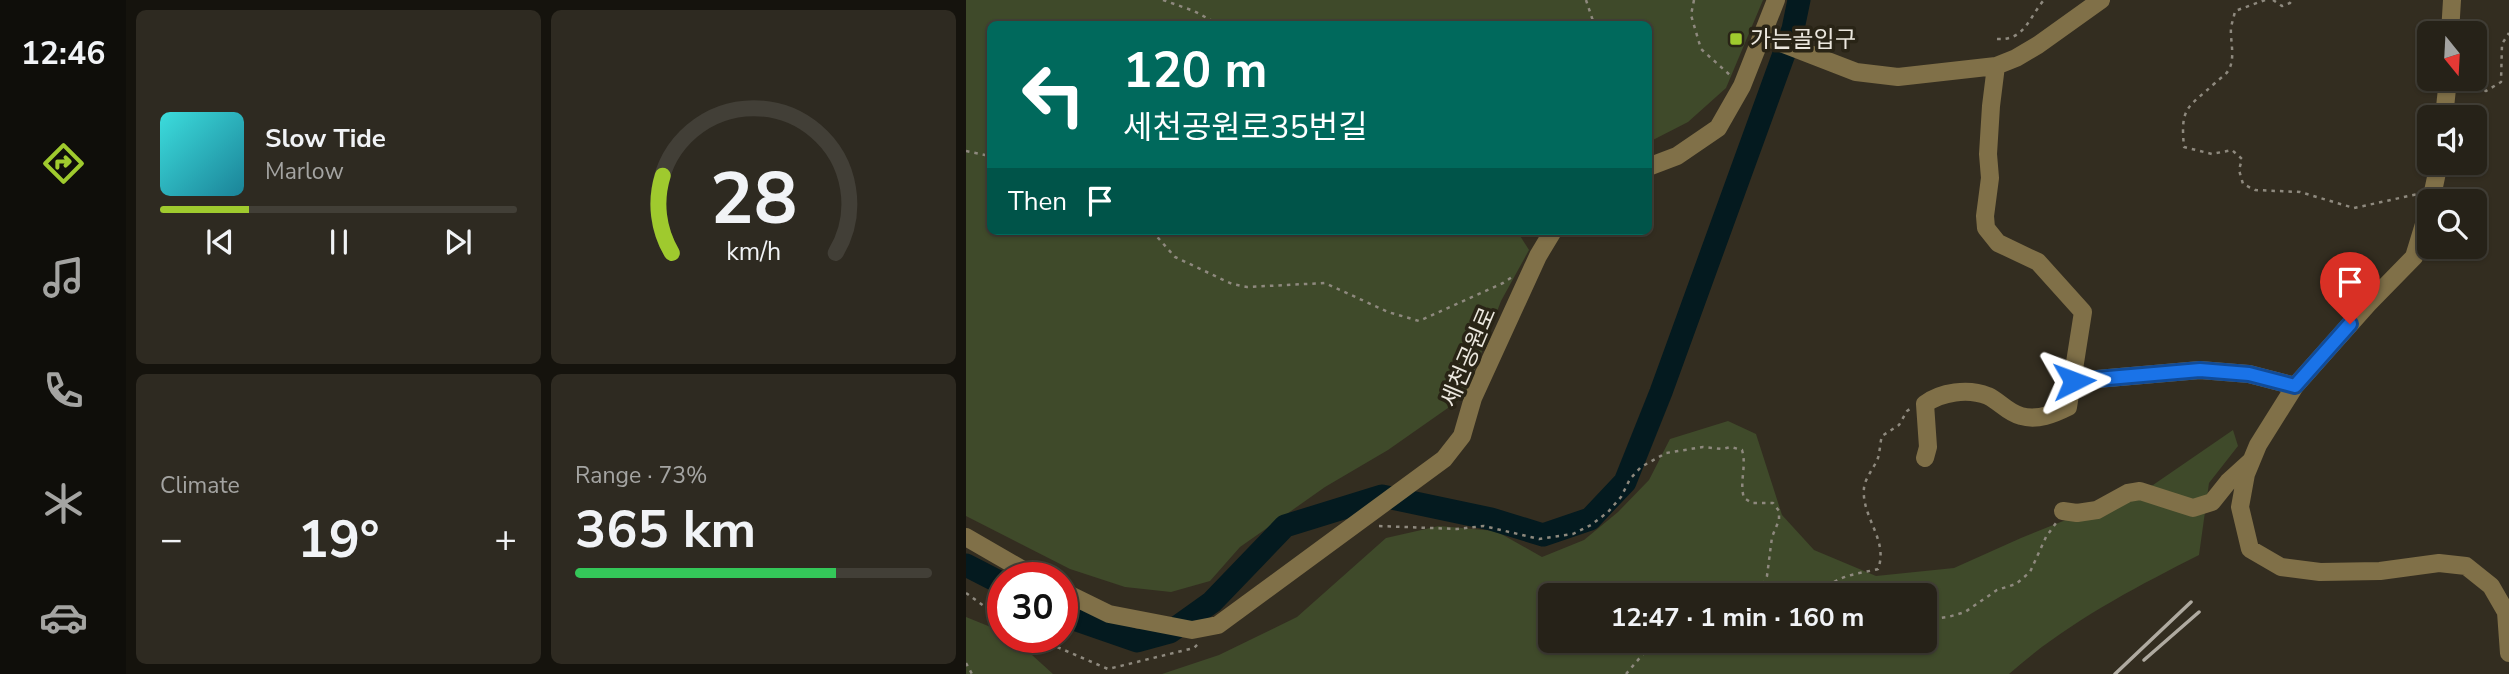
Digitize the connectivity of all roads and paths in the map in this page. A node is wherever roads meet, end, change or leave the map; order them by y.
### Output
1 (1163, 0) edge
2 (1586, 0) edge
3 (1694, 0) edge
4 (1776, 0) edge
5 (2044, 0) edge
6 (2101, 0) edge
7 (2265, 0) edge
8 (2273, 0) edge
9 (2292, 0) edge
10 (2452, 0) edge
11 (1213, 21) edge
12 (1593, 21) edge
13 (2451, 21) edge
14 (2509, 33) edge
15 (1766, 38) junction
16 (1997, 38) dead end
17 (1996, 66) junction
18 (1742, 86) junction
19 (2487, 90) edge
20 (966, 151) edge
21 (987, 155) edge
22 (1652, 165) edge
23 (2417, 197) edge
24 (1156, 235) edge
25 (1551, 235) edge
26 (2417, 247) edge
27 (1512, 276) dead end
28 (2074, 381) junction
29 (2295, 386) junction
30 (1925, 404) junction
31 (1924, 458) dead end
32 (2252, 460) junction
33 (2063, 511) joint
34 (1353, 525) junction
35 (966, 537) edge
36 (1009, 562) edge
37 (1765, 583) edge
38 (1831, 583) edge
39 (966, 593) edge
40 (1078, 599) edge
41 (987, 608) edge
42 (1937, 618) edge
43 (1218, 625) junction
44 (1071, 653) edge
45 (1644, 653) edge
46 (2509, 653) edge
47 (966, 663) edge
48 (972, 674) edge
49 (1626, 674) edge

1 - 11 path
2 - 12 path
3 - 18 path
4 - 15 street
5 - 16 path
6 - 17 street
7 - 23 path
8 - 9 path
10 - 13 street
14 - 19 path
15 - 17 street
15 - 18 street
17 - 28 street
18 - 22 street
20 - 21 path
24 - 27 path
25 - 34 street, 세천공원로
26 - 29 street
28 - 29 street
28 - 30 street
29 - 32 street
30 - 31 street
30 - 38 path
32 - 33 street
32 - 46 street
33 - 42 path
34 - 37 path
34 - 43 street
35 - 36 street
39 - 41 path
40 - 43 street
43 - 44 path
45 - 49 path
47 - 48 path

